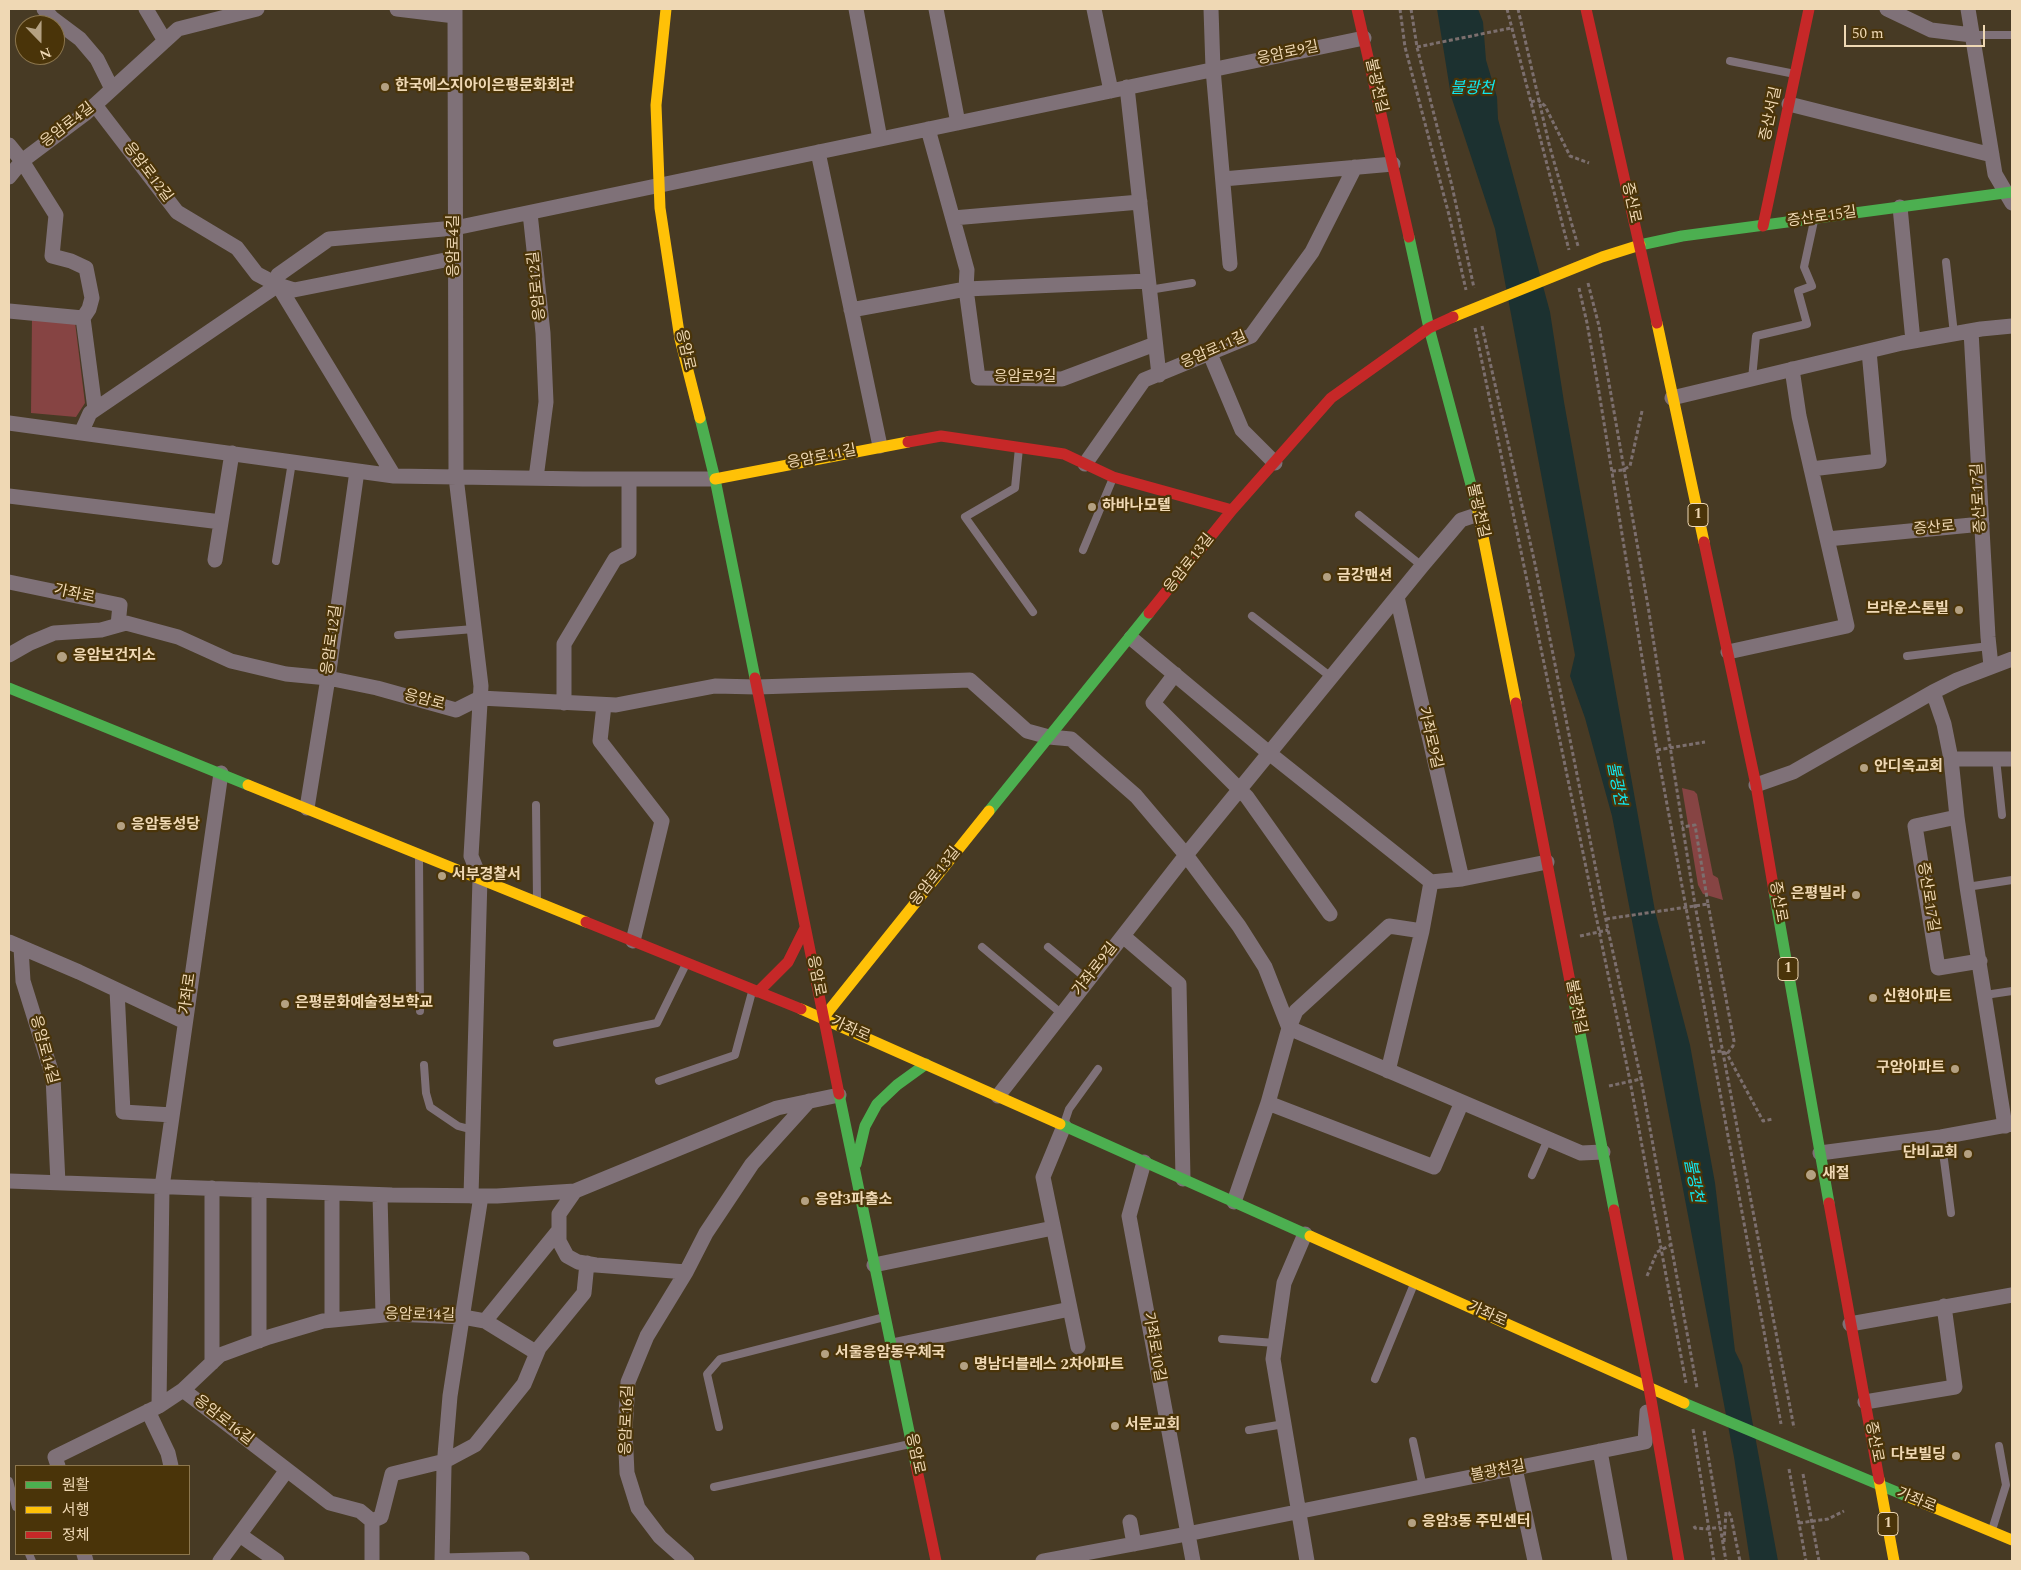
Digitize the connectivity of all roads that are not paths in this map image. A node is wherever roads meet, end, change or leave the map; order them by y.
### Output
1 (146, 9) edge
2 (257, 9) edge
3 (397, 9) edge
4 (666, 9) edge
5 (856, 9) edge
6 (936, 9) edge
7 (1094, 9) edge
8 (1211, 9) edge
9 (1357, 9) edge
10 (1586, 9) edge
11 (1809, 9) edge
12 (1886, 9) edge
13 (1968, 9) edge
14 (455, 12) edge
15 (48, 13) edge
16 (2012, 35) edge
17 (1972, 36) junction
18 (1364, 38) junction
19 (165, 41) junction
20 (1730, 61) dead end
21 (1213, 69) junction
22 (1796, 74) junction
23 (1127, 87) junction
24 (112, 89) junction
25 (1111, 91) junction
26 (1790, 104) junction
27 (95, 105) junction
28 (958, 122) junction
29 (928, 129) junction
30 (880, 139) junction
31 (9, 145) edge
32 (818, 152) junction
33 (1992, 155) junction
34 (22, 162) junction
35 (1393, 164) junction
36 (1355, 167) junction
37 (9, 177) edge
38 (1223, 179) junction
39 (660, 184) junction
40 (2010, 196) edge
41 (1140, 202) junction
42 (1900, 207) junction
43 (530, 213) junction
44 (953, 218) junction
45 (1814, 218) junction
46 (1763, 226) junction
47 (455, 228) junction
48 (1639, 245) junction
49 (455, 258) junction
50 (1598, 259) joint
51 (1946, 262) dead end
52 (1230, 264) dead end
53 (1192, 284) dead end
54 (278, 285) junction
55 (1149, 285) junction
56 (966, 289) junction
57 (851, 310) junction
58 (9, 311) edge
59 (83, 318) junction
60 (2012, 326) edge
61 (1429, 328) junction
62 (1971, 331) junction
63 (1954, 334) junction
64 (1914, 341) junction
65 (1155, 344) junction
66 (1870, 351) junction
67 (1210, 354) junction
68 (1792, 370) junction
69 (1158, 375) junction
70 (1752, 379) junction
71 (1672, 398) junction
72 (95, 409) junction
73 (9, 423) edge
74 (81, 433) junction
75 (880, 446) junction
76 (1019, 447) junction
77 (232, 453) junction
78 (292, 462) junction
79 (1275, 463) junction
80 (1085, 464) junction
81 (1811, 469) junction
82 (357, 471) junction
83 (394, 476) junction
84 (456, 477) junction
85 (1113, 477) junction
86 (536, 478) junction
87 (629, 479) junction
88 (715, 479) junction
89 (9, 496) edge
90 (1232, 510) junction
91 (1478, 514) junction
92 (1359, 515) dead end
93 (221, 522) junction
94 (1982, 524) junction
95 (1827, 539) junction
96 (1083, 550) dead end
97 (215, 560) dead end
98 (276, 561) dead end
99 (1422, 566) junction
100 (9, 582) edge
101 (1397, 597) junction
102 (1033, 612) dead end
103 (1252, 616) dead end
104 (118, 625) junction
105 (474, 629) junction
106 (398, 635) dead end
107 (1131, 638) junction
108 (1989, 646) junction
109 (1728, 652) junction
110 (9, 655) edge
111 (1907, 656) dead end
112 (2012, 659) edge
113 (1992, 666) junction
114 (1175, 674) junction
115 (1331, 677) junction
116 (328, 678) junction
117 (757, 687) junction
118 (9, 688) edge
119 (1932, 692) junction
120 (480, 698) junction
121 (564, 703) junction
122 (604, 705) junction
123 (1049, 737) junction
124 (1269, 753) junction
125 (1952, 759) junction
126 (1996, 759) junction
127 (2012, 759) edge
128 (220, 773) junction
129 (1756, 785) junction
130 (1239, 790) junction
131 (536, 805) dead end
132 (307, 808) junction
133 (2002, 815) dead end
134 (1957, 817) junction
135 (419, 854) junction
136 (1186, 855) junction
137 (1546, 862) junction
138 (480, 878) junction
139 (1462, 878) junction
140 (2012, 880) edge
141 (1431, 882) junction
142 (1967, 887) junction
143 (537, 902) junction
144 (1330, 914) dead end
145 (805, 928) junction
146 (1422, 931) junction
147 (1123, 936) junction
148 (633, 941) junction
149 (15, 945) edge
150 (982, 947) dead end
151 (1048, 947) dead end
152 (686, 962) junction
153 (1980, 962) junction
154 (1088, 980) junction
155 (117, 990) junction
156 (2012, 990) edge
157 (756, 991) junction
158 (1985, 995) junction
159 (420, 1011) dead end
160 (1062, 1014) junction
161 (823, 1018) junction
162 (185, 1022) junction
163 (1289, 1028) junction
164 (557, 1043) dead end
165 (926, 1064) junction
166 (424, 1065) dead end
167 (1098, 1069) dead end
168 (1388, 1071) junction
169 (659, 1081) dead end
170 (839, 1095) junction
171 (998, 1096) junction
172 (809, 1101) junction
173 (1462, 1102) junction
174 (1268, 1103) junction
175 (172, 1116) junction
176 (2009, 1125) edge
177 (1064, 1126) junction
178 (472, 1130) junction
179 (1941, 1137) junction
180 (1548, 1139) junction
181 (1603, 1152) junction
182 (1820, 1153) junction
183 (1144, 1162) junction
184 (854, 1169) junction
185 (1532, 1175) dead end
186 (1183, 1179) junction
187 (9, 1182) edge
188 (58, 1183) junction
189 (162, 1187) junction
190 (212, 1188) junction
191 (259, 1190) junction
192 (576, 1191) junction
193 (332, 1193) junction
194 (380, 1195) junction
195 (476, 1196) junction
196 (1234, 1202) junction
197 (1951, 1213) dead end
198 (1053, 1228) junction
199 (559, 1230) junction
200 (1305, 1234) junction
201 (588, 1263) junction
202 (874, 1265) junction
203 (686, 1272) junction
204 (1414, 1282) junction
205 (2012, 1295) edge
206 (1944, 1306) junction
207 (1070, 1308) junction
208 (383, 1315) junction
209 (885, 1316) junction
210 (463, 1317) junction
211 (332, 1320) junction
212 (485, 1320) junction
213 (1850, 1324) junction
214 (1222, 1339) dead end
215 (259, 1341) junction
216 (1275, 1343) junction
217 (892, 1346) junction
218 (1078, 1347) dead end
219 (537, 1353) junction
220 (212, 1363) junction
221 (1375, 1379) dead end
222 (1649, 1388) junction
223 (183, 1390) junction
224 (1865, 1402) junction
225 (154, 1409) junction
226 (1284, 1424) junction
227 (719, 1427) dead end
228 (1249, 1430) dead end
229 (1413, 1441) dead end
230 (912, 1444) junction
231 (1999, 1446) dead end
232 (1600, 1451) junction
233 (445, 1461) junction
234 (58, 1465) edge
235 (171, 1465) edge
236 (1515, 1468) junction
237 (288, 1470) junction
238 (9, 1481) edge
239 (1881, 1486) junction
240 (714, 1487) dead end
241 (1423, 1487) junction
242 (15, 1503) edge
243 (1298, 1512) junction
244 (372, 1521) junction
245 (1130, 1522) dead end
246 (1991, 1532) junction
247 (240, 1534) junction
248 (1187, 1534) junction
249 (2012, 1540) edge
250 (1134, 1544) junction
251 (1114, 1555) edge
252 (522, 1559) dead end
253 (220, 1561) edge
254 (277, 1561) edge
255 (372, 1561) edge
256 (442, 1561) edge
257 (687, 1561) edge
258 (936, 1561) edge
259 (1043, 1561) edge
260 (1194, 1561) edge
261 (1307, 1561) edge
262 (1535, 1561) edge
263 (1620, 1561) edge
264 (1679, 1561) edge
265 (1894, 1561) edge

1 - 19 street
2 - 19 street, 응암로4길
3 - 14 street, 응암로4길
4 - 39 main road, 응암로
5 - 30 street
6 - 28 street
7 - 25 street
8 - 21 street
9 - 18 main road, 불광천길
10 - 48 main road, 증산로 / 1
11 - 22 main road, 증산서길
12 - 17 street
13 - 17 street, 증산로15길
14 - 47 street, 응암로4길
15 - 24 street
16 - 17 lane
17 - 33 street, 증산로15길
18 - 21 street, 응암로9길
18 - 35 main road, 불광천길
19 - 24 street, 응암로4길
20 - 22 lane
21 - 23 street, 응암로9길
21 - 38 street
22 - 26 main road, 증산서길
23 - 25 street, 응암로9길
23 - 41 street
24 - 27 street, 응암로4길
25 - 28 street, 응암로9길
26 - 33 street
26 - 46 main road, 증산서길
27 - 34 street, 응암로4길
27 - 54 street, 응암로12길
28 - 29 street, 응암로9길
29 - 30 street, 응암로9길
29 - 44 street, 응암로9길
30 - 32 street, 응암로9길
31 - 34 street
32 - 39 street, 응암로9길
32 - 57 street
33 - 40 street, 증산로15길
34 - 37 street
34 - 59 street
35 - 36 street
35 - 61 main road, 불광천길
36 - 38 street
36 - 67 street, 응암로11길
38 - 52 street
39 - 43 street, 응암로9길
39 - 88 main road, 응암로
40 - 42 main road, 증산로15길
41 - 44 street
41 - 55 street
42 - 45 main road, 증산로15길
42 - 64 street
43 - 47 street, 응암로9길
43 - 86 street, 응암로12길
44 - 56 street, 응암로9길
45 - 46 main road, 증산로15길
45 - 70 lane
46 - 48 main road, 증산로15길
47 - 49 street, 응암로4길
47 - 54 street, 응암로9길
48 - 50 main road, 증산로15길
48 - 71 main road, 증산로 / 1
49 - 54 street
49 - 84 street, 응암로4길
50 - 61 main road, 응암로13길
51 - 63 lane
53 - 55 lane
54 - 72 street
54 - 83 street, 응암로12길
55 - 56 street
55 - 65 street
56 - 57 street
56 - 65 street, 응암로9길
57 - 75 street
58 - 59 street
59 - 72 street
60 - 62 street
61 - 79 main road, 응암로13길
61 - 91 main road, 불광천길
62 - 63 street
62 - 94 street, 증산로17길
63 - 64 street
64 - 66 street
65 - 69 street
66 - 68 street
66 - 81 street
67 - 69 street, 응암로11길
67 - 79 street
68 - 70 street
68 - 81 street
69 - 80 street, 응암로11길
70 - 71 street
71 - 109 main road, 증산로 / 1
72 - 74 street
73 - 74 street
74 - 77 street
75 - 76 main road, 응암로11길
75 - 88 main road, 응암로11길
76 - 80 main road, 응암로11길
76 - 102 lane
77 - 78 street
77 - 93 street
78 - 82 street
78 - 98 lane
79 - 90 main road, 응암로13길
80 - 85 main road, 응암로11길
81 - 95 street
82 - 83 street
82 - 116 street, 응암로12길
83 - 84 street
84 - 86 street
84 - 105 street
85 - 90 main road, 응암로11길
85 - 96 lane
86 - 87 street
87 - 88 street
87 - 121 street
88 - 117 main road, 응암로
89 - 93 street
90 - 107 main road, 응암로13길
91 - 99 street, 가좌로9길
91 - 137 main road, 불광천길
92 - 99 lane
93 - 97 street
94 - 95 street, 증산로
94 - 108 street, 증산로17길
95 - 109 street
99 - 101 street, 가좌로9길
100 - 104 street, 가좌로
101 - 115 street, 가좌로9길
101 - 139 street, 가좌로9길
103 - 115 lane
104 - 110 street, 가좌로
104 - 116 street, 가좌로
105 - 106 lane
105 - 120 street
107 - 114 street
107 - 123 main road, 응암로13길
108 - 111 lane
108 - 113 street, 증산로17길
109 - 129 main road, 증산로 / 1
112 - 113 street
113 - 119 street
114 - 124 street
114 - 130 street
115 - 124 street, 가좌로9길
116 - 120 street, 응암로
116 - 132 street, 응암로12길
117 - 122 street, 응암로
117 - 123 street
117 - 145 main road, 응암로
118 - 128 main road, 가좌로
119 - 125 street
119 - 129 street
120 - 121 street, 응암로
120 - 138 street
121 - 122 street, 응암로
122 - 148 street
123 - 136 street
123 - 161 main road, 응암로13길
124 - 130 street, 가좌로9길
124 - 141 street
125 - 126 street
125 - 134 street
126 - 127 street
126 - 133 lane
128 - 132 main road, 가좌로
128 - 162 street, 가좌로
129 - 182 main road, 증산로 / 1
130 - 136 street, 가좌로9길
130 - 144 street
131 - 143 lane
132 - 135 main road, 가좌로
134 - 142 street
134 - 153 street, 증산로17길
135 - 138 main road, 가좌로
135 - 159 lane
136 - 147 street, 가좌로9길
136 - 163 street
137 - 139 street
137 - 181 main road, 불광천길
138 - 143 main road, 가좌로
138 - 178 street
139 - 141 street
140 - 142 lane
141 - 146 street
142 - 153 street
143 - 148 main road, 가좌로
145 - 157 main road
145 - 161 main road, 응암로
146 - 163 street
146 - 168 street
147 - 154 street, 가좌로9길
147 - 186 street
148 - 152 main road, 가좌로
149 - 155 street, 가좌로
149 - 188 street, 응암로14길
150 - 160 lane
151 - 154 lane
152 - 157 main road, 가좌로
152 - 164 lane
153 - 158 street
154 - 160 street, 가좌로9길
155 - 162 street, 가좌로
155 - 175 street
156 - 158 lane
157 - 161 main road, 가좌로
157 - 169 lane
158 - 176 street
160 - 171 street, 가좌로9길
161 - 165 main road, 가좌로
161 - 170 main road, 응암로
162 - 175 street
163 - 168 street
163 - 174 street
165 - 171 main road, 가좌로
165 - 184 main road
166 - 178 lane
167 - 177 lane
168 - 173 street
170 - 172 street
170 - 184 main road, 응암로
171 - 177 main road, 가좌로
172 - 192 street
172 - 203 street
173 - 174 street
173 - 180 street
174 - 196 street
175 - 189 street
176 - 179 street
177 - 183 main road, 가좌로
177 - 198 street
178 - 195 street
179 - 182 street
179 - 197 lane
180 - 181 street
180 - 185 lane
181 - 222 main road, 불광천길
182 - 213 main road, 증산로 / 1
183 - 186 main road, 가좌로
183 - 248 street, 가좌로10길
184 - 202 main road, 응암로
186 - 196 main road, 가좌로
187 - 188 street
188 - 189 street
189 - 190 street
189 - 225 street
190 - 191 street
190 - 220 street
191 - 193 street
191 - 215 street
192 - 195 street
192 - 199 street
193 - 194 street
193 - 211 street
194 - 195 street
194 - 208 street
195 - 210 street, 응암로14길
196 - 200 main road, 가좌로
198 - 202 street
198 - 207 street
199 - 201 street
199 - 212 street
200 - 204 main road, 가좌로
200 - 216 street
201 - 203 street
201 - 219 street
202 - 209 main road, 응암로
203 - 257 street, 응암로16길
204 - 221 lane
204 - 222 main road, 가좌로
205 - 206 street
206 - 213 street
206 - 224 street
207 - 217 street
207 - 218 street
208 - 210 street, 응암로14길
208 - 211 street, 응암로14길
209 - 217 main road, 응암로
209 - 227 lane
210 - 212 street
210 - 233 street
211 - 215 street, 응암로14길
212 - 219 street
213 - 224 main road, 증산로 / 1
214 - 216 lane
215 - 220 street, 응암로14길
216 - 226 street
217 - 230 main road, 응암로
219 - 233 street
220 - 223 street, 응암로14길
222 - 232 street, 불광천길
222 - 239 main road, 가좌로
222 - 264 main road, 불광천길
223 - 225 street, 응암로14길
223 - 237 street, 응암로16길
224 - 239 main road, 증산로 / 1
225 - 234 street, 응암로14길
225 - 235 street
226 - 228 lane
226 - 243 street
229 - 241 lane
230 - 240 lane
230 - 258 main road, 응암로
231 - 246 lane
232 - 236 street, 불광천길
232 - 263 street
233 - 244 street
233 - 256 street
236 - 241 street, 불광천길
236 - 262 street
237 - 244 street, 응암로16길
237 - 247 street
238 - 242 lane
239 - 246 main road, 가좌로
239 - 265 main road, 증산로 / 1
241 - 243 street, 불광천길
243 - 248 street
243 - 261 street
244 - 255 street
245 - 250 street
246 - 249 main road, 가좌로
247 - 253 street
247 - 254 street
248 - 250 street
248 - 260 street, 가좌로10길
250 - 251 street
251 - 259 street
252 - 256 street

